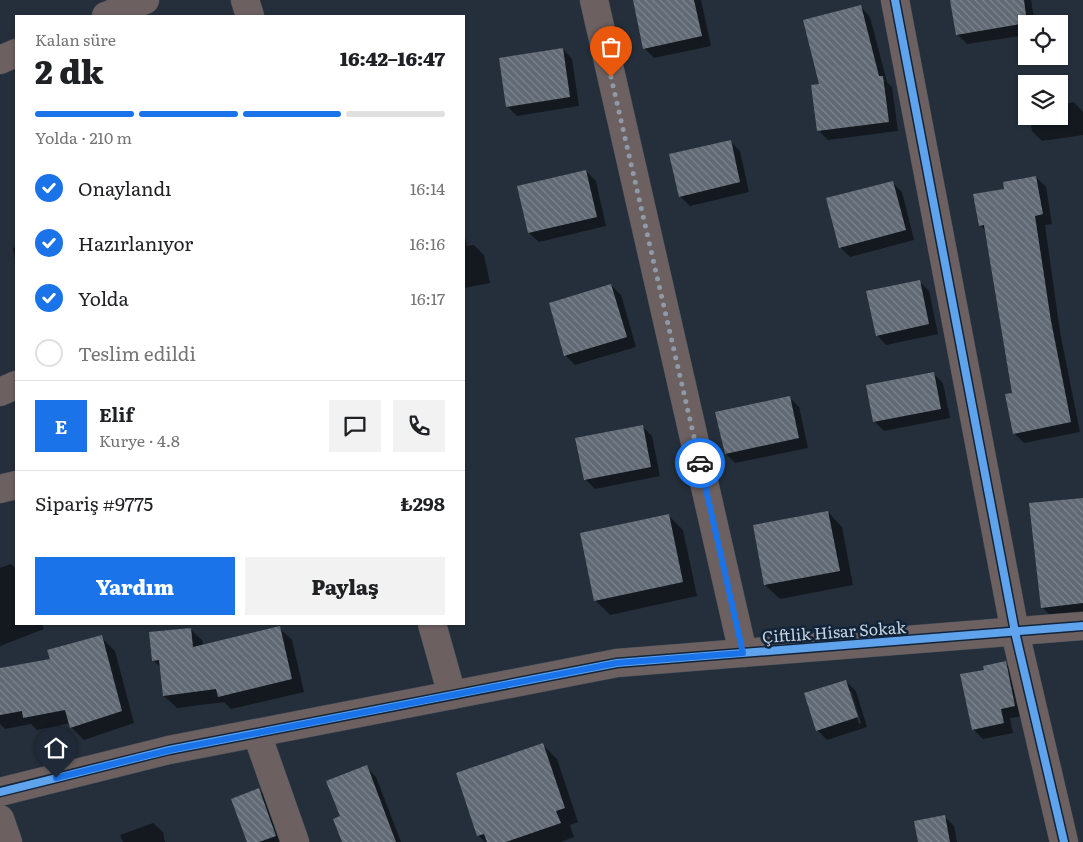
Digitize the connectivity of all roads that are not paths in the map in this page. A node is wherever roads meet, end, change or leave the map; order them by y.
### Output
1 (245, 0) edge
2 (594, 0) edge
3 (894, 0) edge
4 (250, 15) edge
5 (15, 54) edge
6 (0, 60) edge
7 (15, 385) edge
8 (0, 392) edge
9 (15, 485) edge
10 (0, 489) edge
11 (432, 625) edge
12 (1083, 626) edge
13 (1015, 632) junction
14 (743, 653) junction
15 (452, 695) junction
16 (257, 734) junction
17 (0, 792) edge
18 (0, 819) edge
19 (8, 842) edge
20 (295, 842) edge
21 (1064, 842) edge

1 - 4 street
2 - 14 street
3 - 13 street
5 - 6 street
7 - 8 street
9 - 10 street
11 - 15 street
12 - 13 street, Çiftlik Hisar Sokak
13 - 14 street, Çiftlik Hisar Sokak
13 - 21 street
14 - 15 street, Çiftlik Hisar Sokak
15 - 16 street, Çiftlik Hisar Sokak
16 - 17 street, Çiftlik Hisar Sokak
16 - 20 street
18 - 19 street

